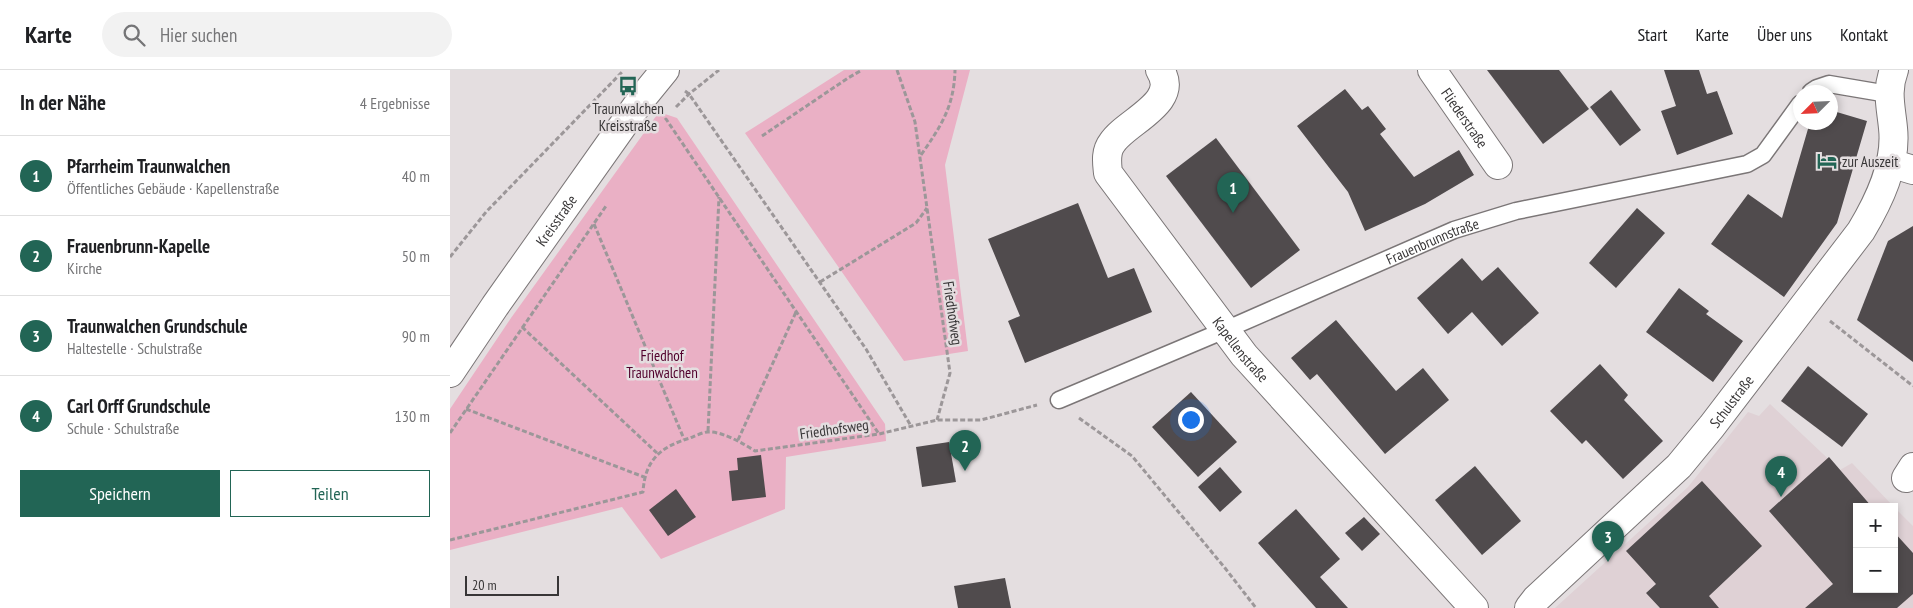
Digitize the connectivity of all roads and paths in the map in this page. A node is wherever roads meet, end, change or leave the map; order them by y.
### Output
1 (623, 70) edge
2 (719, 70) edge
3 (862, 70) edge
4 (897, 70) edge
5 (955, 70) edge
6 (1160, 70) edge
7 (1432, 70) edge
8 (662, 73) edge
9 (1891, 82) edge
10 (1825, 85) edge
11 (689, 94) junction
12 (1793, 114) edge
13 (666, 119) junction
14 (660, 127) dead end
15 (762, 136) dead end
16 (920, 155) junction
17 (1498, 165) dead end
18 (1902, 166) edge
19 (719, 197) junction
20 (610, 199) dead end
21 (928, 208) junction
22 (594, 223) junction
23 (450, 257) edge
24 (820, 282) junction
25 (1806, 301) junction
26 (797, 312) junction
27 (522, 327) junction
28 (1225, 330) junction
29 (450, 373) edge
30 (1913, 386) edge
31 (1062, 398) junction
32 (466, 409) junction
33 (937, 420) junction
34 (911, 426) junction
35 (450, 432) edge
36 (708, 432) junction
37 (879, 434) junction
38 (684, 439) junction
39 (738, 440) junction
40 (657, 453) junction
41 (644, 477) junction
42 (450, 540) edge
43 (1256, 608) edge
44 (1474, 608) edge
45 (1529, 608) edge

1 - 23 path
2 - 11 path
3 - 15 path
4 - 16 path, Friedhofweg
5 - 16 path
6 - 28 street, Kapellenstraße
7 - 17 street, Fliederstraße
8 - 11 path
8 - 29 street, Kreisstraße
9 - 10 lane
9 - 18 street, Schulstraße
11 - 13 path
11 - 24 path
12 - 28 lane, Frauenbrunnstraße
13 - 14 path
13 - 19 path, Friedhofsweg
16 - 21 path, Friedhofweg
18 - 25 street, Schulstraße
19 - 26 path, Friedhofsweg
19 - 36 path
20 - 22 path
21 - 24 path
21 - 33 path, Friedhofweg
22 - 27 path
22 - 38 path
24 - 34 path
25 - 30 path
25 - 45 street, Schulstraße
26 - 37 path, Friedhofsweg
26 - 39 path
27 - 32 path
27 - 40 path
28 - 31 lane, Frauenbrunnstraße
28 - 44 street, Kapellenstraße
31 - 33 path
31 - 43 path
32 - 35 path
32 - 41 path
33 - 34 path
34 - 37 path
36 - 38 path
36 - 39 path, Friedhofsweg
37 - 39 path, Friedhofsweg
38 - 40 path
40 - 41 path
41 - 42 path

